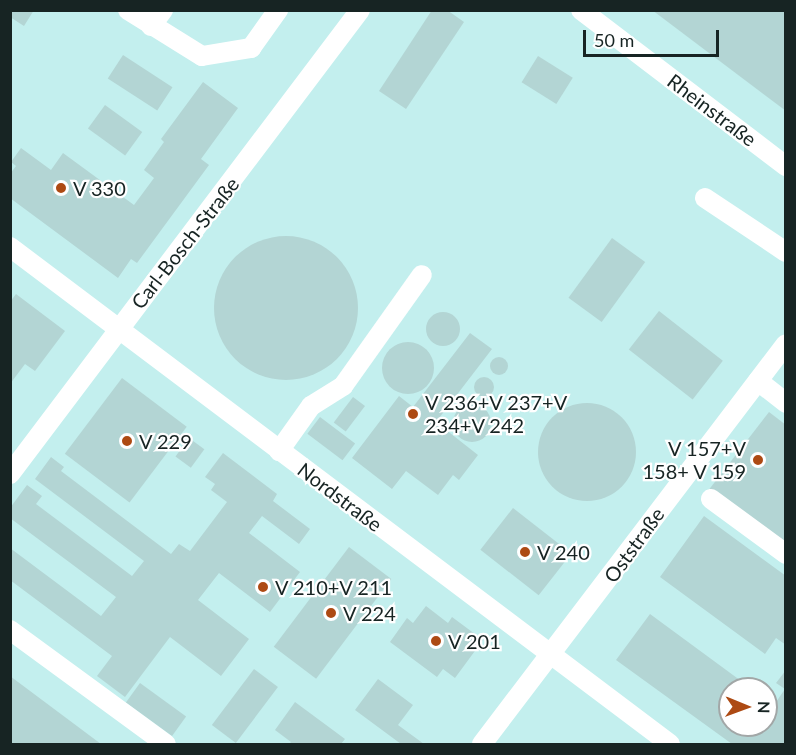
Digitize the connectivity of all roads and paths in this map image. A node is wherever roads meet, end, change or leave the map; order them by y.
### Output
1 (128, 10) edge
2 (278, 10) edge
3 (360, 10) edge
4 (581, 10) edge
5 (157, 18) edge
6 (786, 166) edge
7 (705, 198) dead end
8 (11, 247) edge
9 (786, 252) edge
10 (422, 275) dead end
11 (118, 330) junction
12 (786, 344) edge
13 (758, 381) junction
14 (786, 403) edge
15 (279, 450) junction
16 (10, 474) edge
17 (711, 499) dead end
18 (786, 554) edge
19 (10, 630) edge
20 (552, 656) junction
21 (166, 744) edge
22 (482, 744) edge
23 (670, 744) edge

1 - 5 street
2 - 5 street
3 - 11 street, Carl-Bosch-Straße
4 - 6 street, Rheinstraße
7 - 9 street
8 - 11 street, Nordstraße
10 - 15 street
11 - 15 street, Nordstraße
11 - 16 street, Carl-Bosch-Straße
12 - 13 street, Oststraße
13 - 14 street
13 - 20 street, Oststraße
15 - 20 street, Nordstraße
17 - 18 street
19 - 21 street
20 - 22 street, Oststraße
20 - 23 street, Nordstraße

